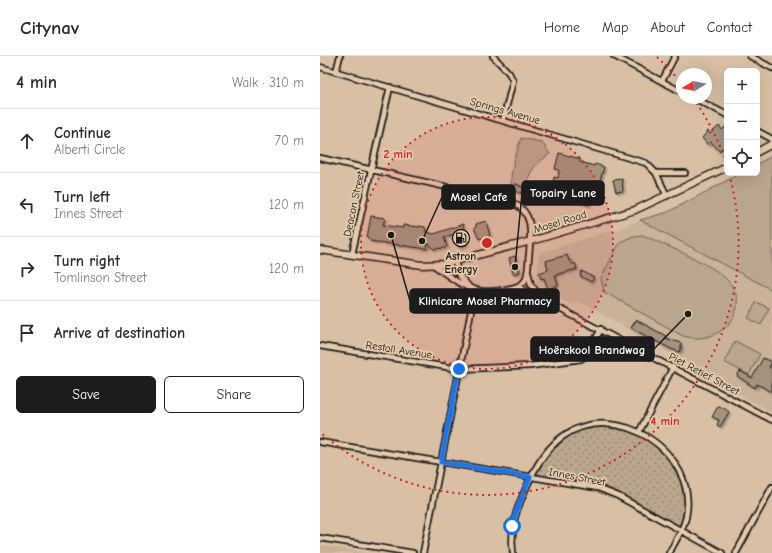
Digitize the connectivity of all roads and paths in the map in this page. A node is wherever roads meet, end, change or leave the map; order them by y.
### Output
1 (340, 56) edge
2 (493, 56) edge
3 (614, 56) edge
4 (675, 56) edge
5 (750, 56) edge
6 (320, 67) edge
7 (772, 68) edge
8 (336, 72) junction
9 (662, 81) junction
10 (390, 87) junction
11 (676, 89) edge
12 (706, 104) edge
13 (724, 113) edge
14 (503, 120) junction
15 (760, 133) edge
16 (772, 139) edge
17 (772, 144) edge
18 (760, 150) edge
19 (320, 158) edge
20 (724, 168) edge
21 (370, 170) junction
22 (656, 173) junction
23 (685, 173) dead end
24 (667, 196) junction
25 (531, 242) junction
26 (320, 250) edge
27 (352, 254) junction
28 (455, 261) junction
29 (435, 266) junction
30 (528, 270) junction
31 (518, 287) junction
32 (473, 290) junction
33 (543, 299) junction
34 (601, 329) junction
35 (320, 346) edge
36 (673, 367) junction
37 (459, 369) junction
38 (772, 420) edge
39 (639, 432) junction
40 (320, 442) edge
41 (441, 462) junction
42 (530, 477) junction
43 (772, 486) edge
44 (681, 531) junction
45 (320, 538) edge
46 (413, 553) edge
47 (423, 553) edge
48 (514, 553) edge
49 (669, 553) edge
50 (722, 553) edge
51 (736, 553) edge

1 - 8 street
2 - 14 street
3 - 9 street
4 - 9 street
5 - 7 street
6 - 8 street, Springs Avenue
8 - 10 street, Springs Avenue
9 - 11 street
10 - 14 street, Springs Avenue
10 - 21 street, Deacon Street
12 - 13 street
14 - 22 street, Springs Avenue
15 - 16 street
17 - 18 street
19 - 21 street, Piet Retief Street
20 - 24 street, Mosel Road
21 - 25 street, Piet Retief Street
21 - 27 street, Deacon Street
22 - 23 street
22 - 24 street, Springs Avenue
24 - 25 street, Mosel Road
25 - 28 street, Mosel Road
25 - 30 street, Piet Retief Street
26 - 27 street, Mosel Road
27 - 29 street, Mosel Road
28 - 29 street, Mosel Road
28 - 32 street
29 - 32 street
30 - 31 street, Piet Retief Street
30 - 33 street, Piet Retief Street
31 - 32 street
31 - 33 street, Piet Retief Street
32 - 37 street
33 - 34 street, Piet Retief Street
34 - 36 street, Piet Retief Street
34 - 37 street, Restall Avenue
35 - 37 street, Restall Avenue
36 - 38 street, Piet Retief Street
36 - 39 street
37 - 41 street
39 - 42 street
39 - 44 street
40 - 41 street, Innes Street
41 - 42 street, Innes Street
41 - 47 street
42 - 44 street, Innes Street
42 - 48 street
43 - 51 street
44 - 49 street
44 - 50 street, Innes Street
45 - 46 street

